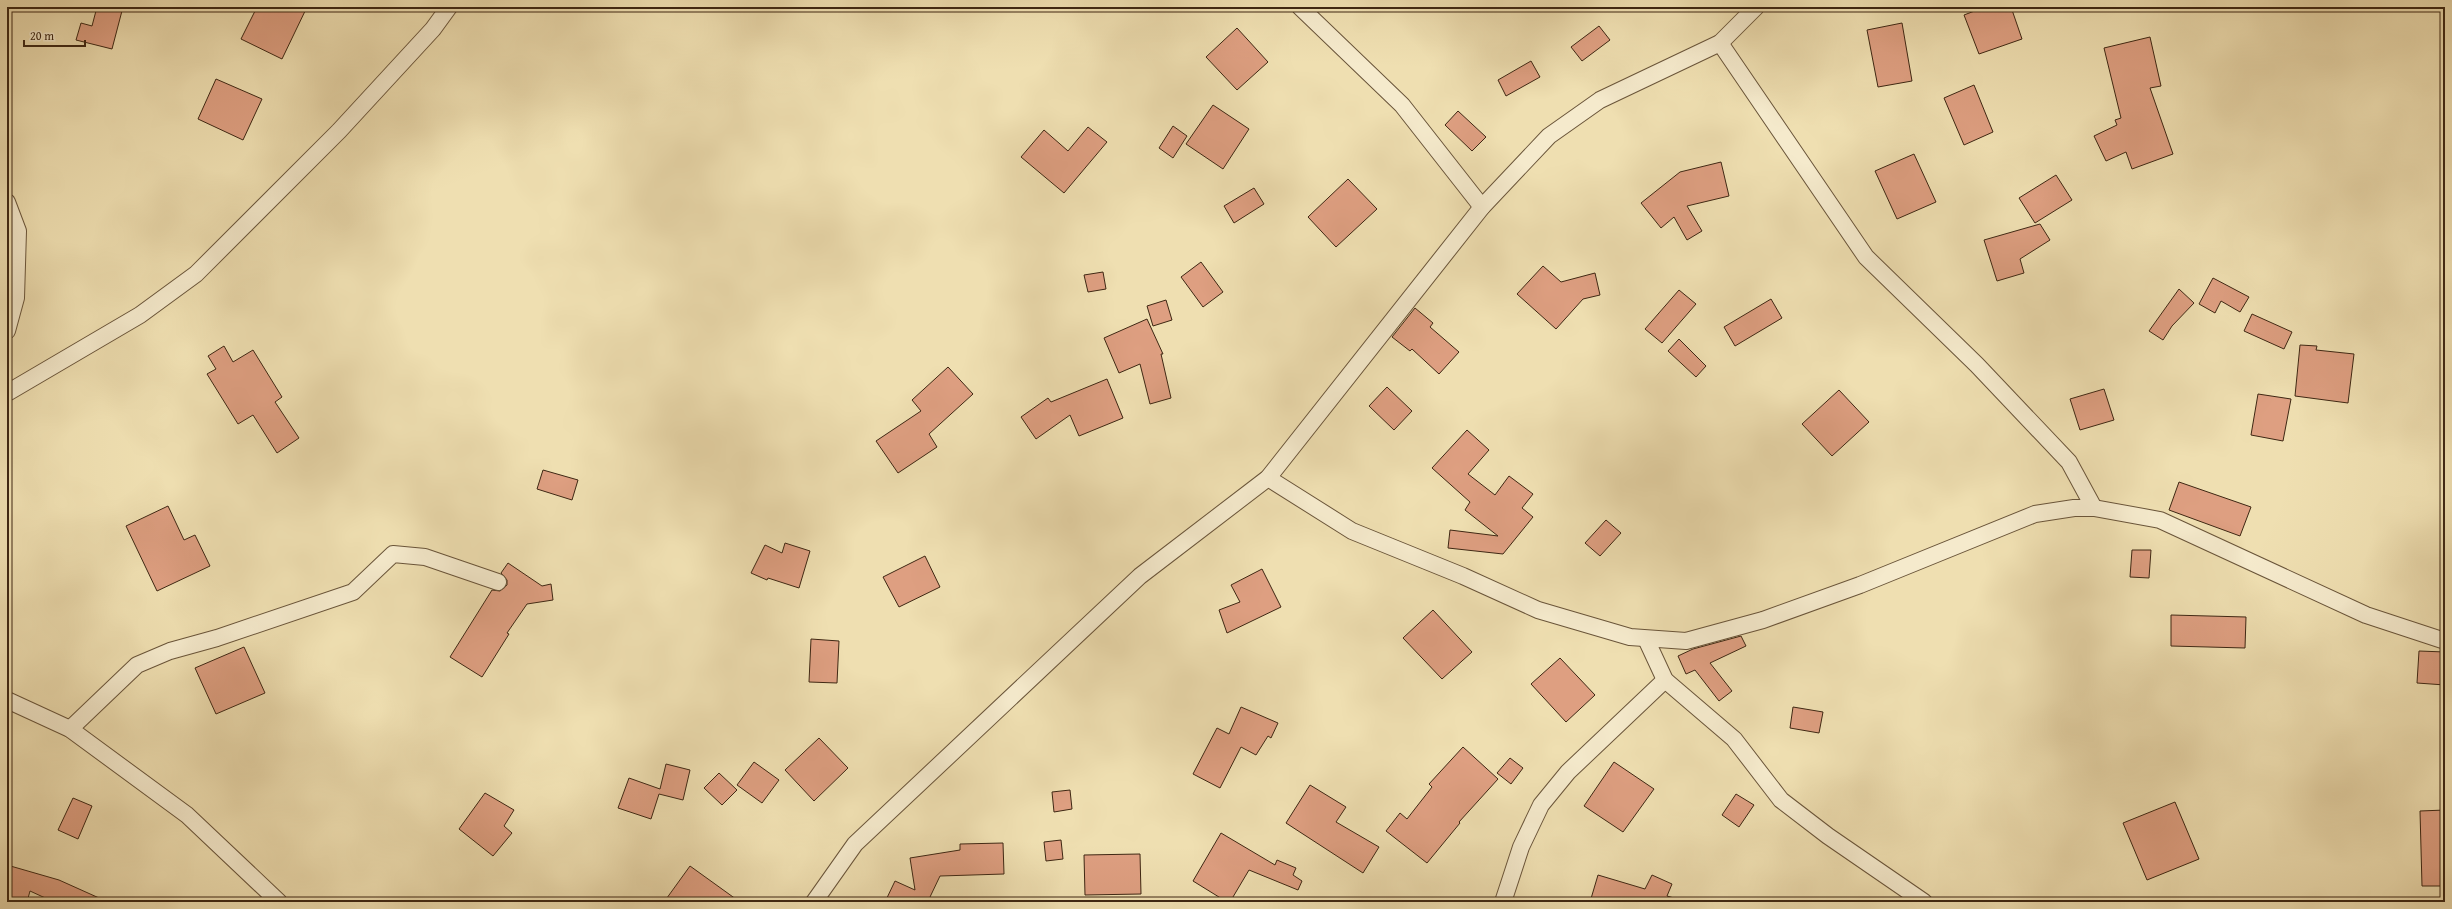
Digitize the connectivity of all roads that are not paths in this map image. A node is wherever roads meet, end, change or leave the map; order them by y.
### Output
1 (449, 7) edge
2 (1300, 7) edge
3 (1756, 7) edge
4 (1720, 43) junction
5 (7, 202) edge
6 (1482, 207) junction
7 (7, 331) edge
8 (7, 393) edge
9 (1268, 478) junction
10 (2094, 508) junction
11 (498, 582) dead end
12 (1646, 639) junction
13 (2445, 641) edge
14 (1665, 680) junction
15 (7, 700) edge
16 (70, 729) junction
17 (279, 902) edge
18 (814, 902) edge
19 (1503, 902) edge
20 (1924, 902) edge

1 - 8 street
2 - 6 street
3 - 4 street
4 - 6 street
4 - 10 street
5 - 7 street
6 - 9 street
9 - 12 street
9 - 18 street
10 - 12 street
10 - 13 street
11 - 16 street
12 - 14 street
14 - 19 street
14 - 20 street
15 - 16 street
16 - 17 street

